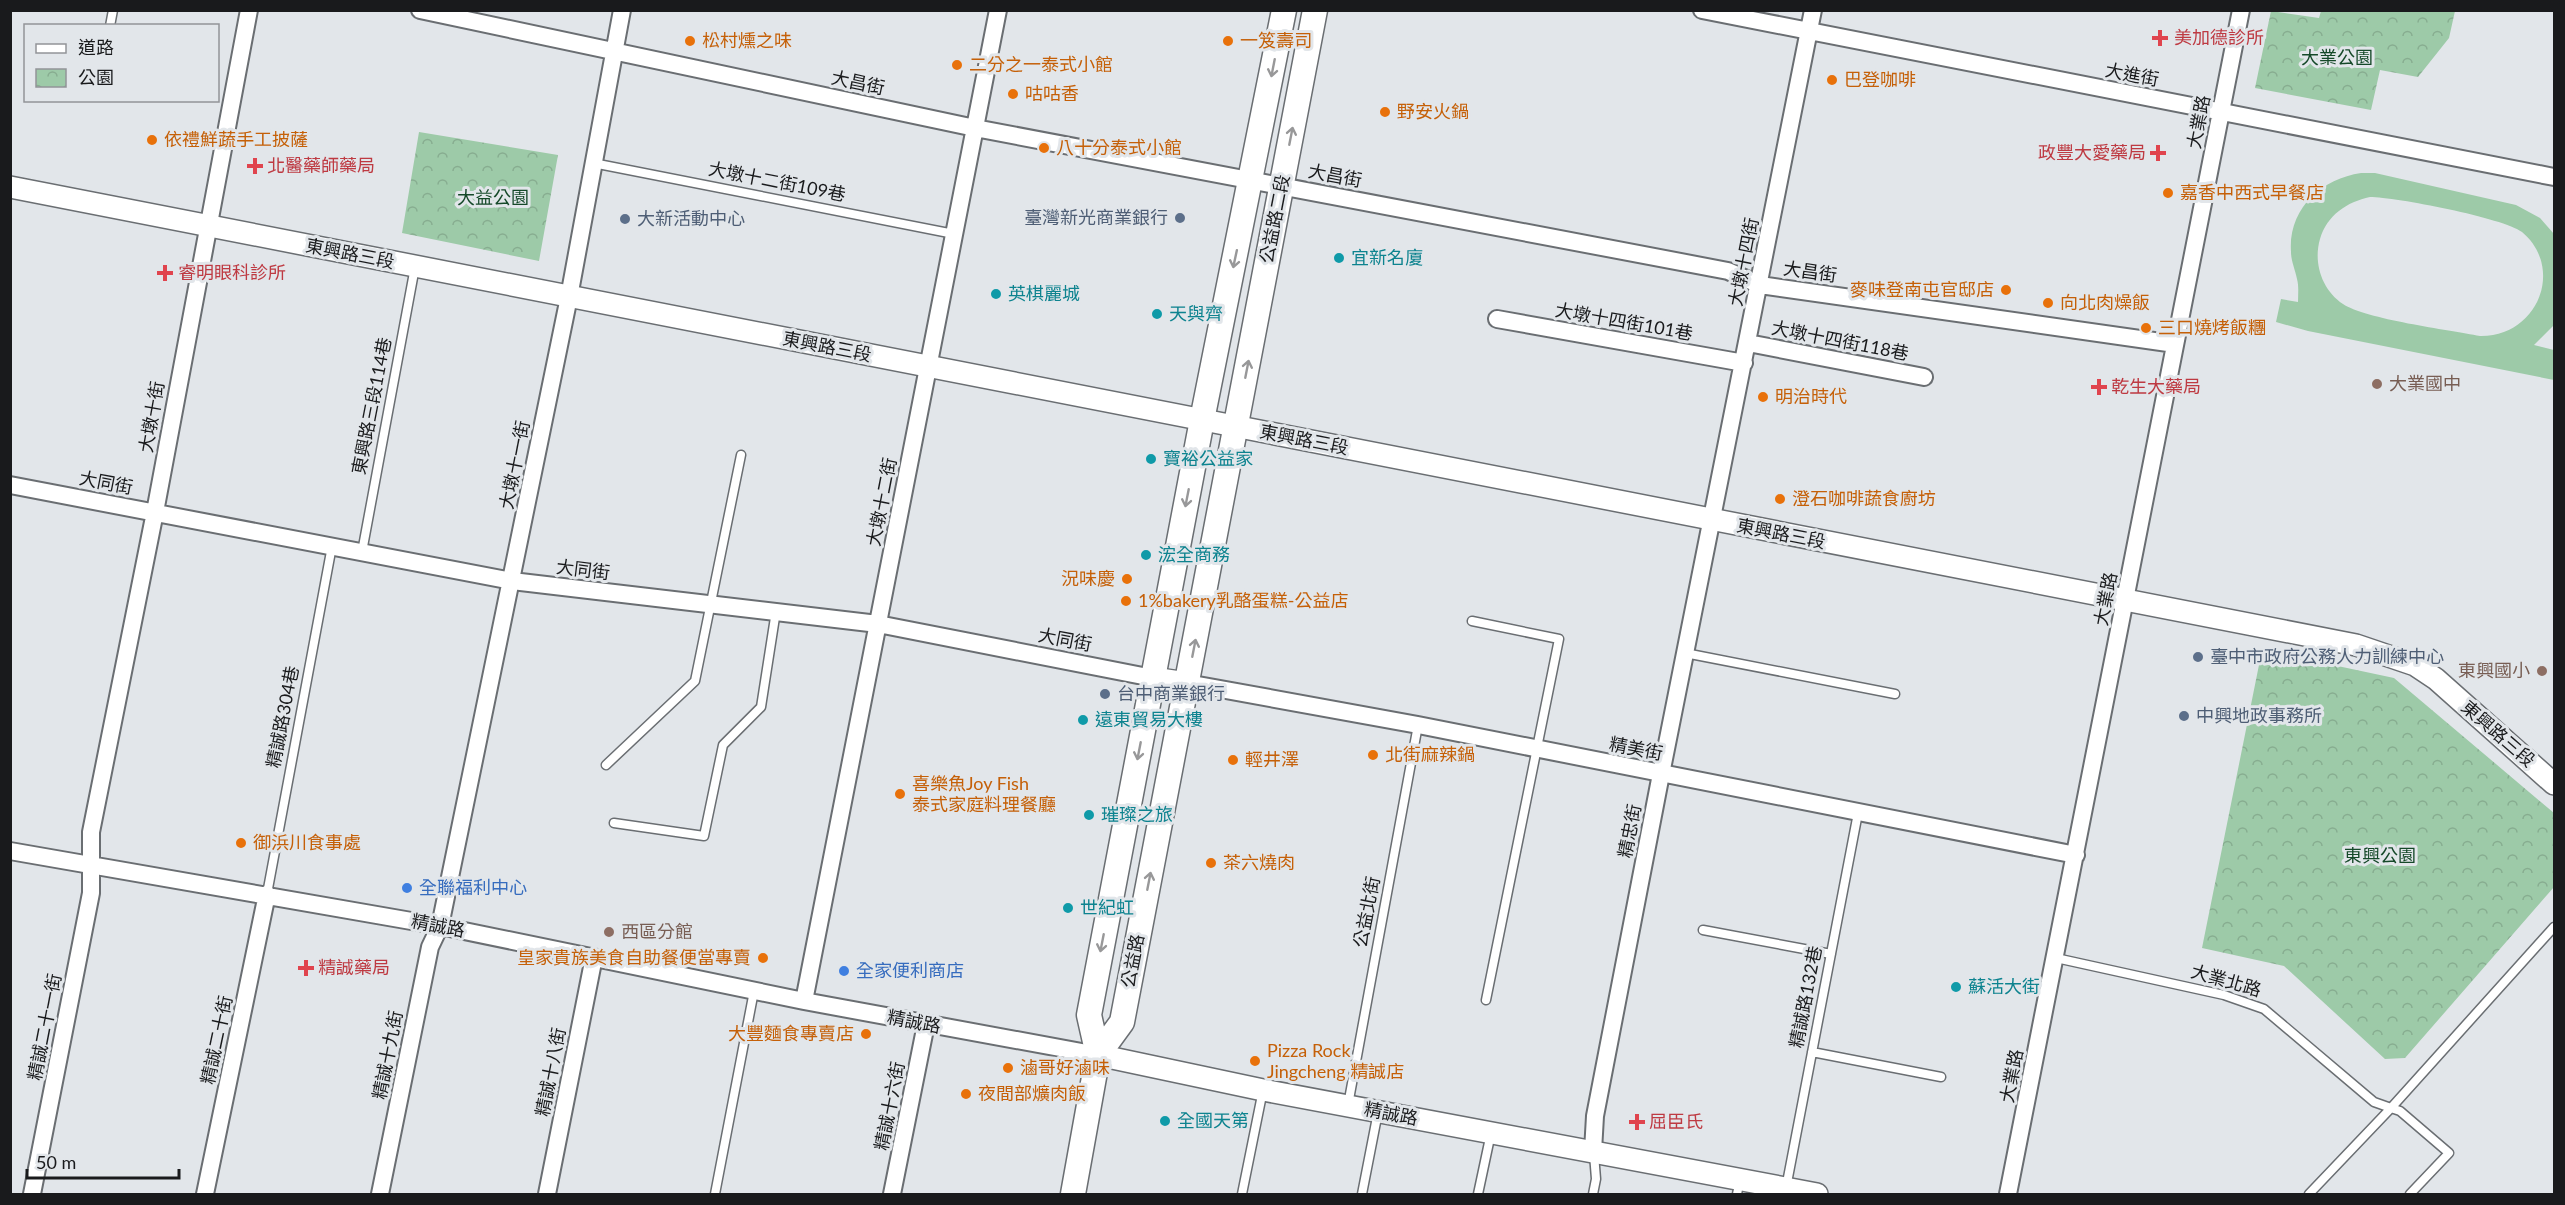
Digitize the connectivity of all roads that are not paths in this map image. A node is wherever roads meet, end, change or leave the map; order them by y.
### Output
1 (249, 10) edge
2 (420, 10) edge
3 (622, 10) edge
4 (998, 10) edge
5 (1284, 10) edge
6 (1315, 10) edge
7 (1702, 10) edge
8 (1813, 10) edge
9 (2241, 10) edge
10 (1809, 31) junction
11 (614, 52) junction
12 (2220, 112) junction
13 (975, 128) junction
14 (593, 163) junction
15 (2554, 177) edge
16 (1251, 180) junction
17 (1282, 186) junction
18 (10, 187) edge
19 (207, 226) junction
20 (954, 234) junction
21 (415, 266) junction
22 (1760, 285) junction
23 (569, 297) junction
24 (1497, 319) dead end
25 (1748, 343) junction
26 (2175, 344) junction
27 (1744, 363) junction
28 (928, 366) junction
29 (1924, 377) dead end
30 (1202, 420) junction
31 (1236, 426) junction
32 (741, 455) dead end
33 (10, 484) edge
34 (155, 512) junction
35 (1713, 520) junction
36 (332, 546) junction
37 (362, 552) junction
38 (512, 581) junction
39 (2126, 600) junction
40 (711, 604) junction
41 (776, 611) junction
42 (1472, 621) dead end
43 (878, 624) junction
44 (1685, 653) junction
45 (1153, 678) junction
46 (1187, 683) junction
47 (1895, 694) dead end
48 (1418, 725) junction
49 (1537, 749) junction
50 (606, 765) dead end
51 (1660, 774) junction
52 (2554, 784) edge
53 (1858, 813) junction
54 (614, 823) dead end
55 (10, 851) edge
56 (2076, 855) junction
57 (91, 867) junction
58 (267, 894) junction
59 (440, 926) junction
60 (2554, 927) edge
61 (1703, 930) dead end
62 (1831, 954) junction
63 (594, 957) junction
64 (2056, 958) junction
65 (754, 991) junction
66 (1486, 1000) dead end
67 (804, 1001) junction
68 (926, 1024) junction
69 (1812, 1052) junction
70 (1098, 1055) junction
71 (1941, 1077) dead end
72 (1263, 1090) junction
73 (1347, 1106) junction
74 (2391, 1108) junction
75 (1378, 1111) junction
76 (1491, 1133) junction
77 (1593, 1151) junction
78 (1739, 1187) edge
79 (1786, 1188) junction
80 (32, 1194) edge
81 (205, 1194) edge
82 (380, 1194) edge
83 (547, 1194) edge
84 (715, 1194) edge
85 (892, 1194) edge
86 (1073, 1194) edge
87 (1242, 1194) edge
88 (1362, 1194) edge
89 (1478, 1194) edge
90 (1593, 1194) edge
91 (1817, 1194) edge
92 (2008, 1194) edge
93 (2309, 1194) edge
94 (2410, 1194) edge

1 - 19 street, 大墩十街
2 - 11 street, 大昌街
3 - 11 street, 大墩十一街
4 - 13 street, 大墩十二街
5 -> 16 main road, 公益路二段
17 -> 6 main road, 公益路二段
7 - 10 street, 大進街
8 - 10 street, 大墩十四街
9 - 12 street, 大業路
10 - 12 street, 大進街
10 - 22 street, 大墩十四街
11 - 13 street, 大昌街
11 - 14 street, 大墩十一街
12 - 15 street, 大進街
12 - 26 street, 大業路
13 - 16 street, 大昌街
13 - 20 street, 大墩十二街
14 - 20 lane, 大墩十二街109巷
14 - 23 street, 大墩十一街
16 - 17 street, 大昌街
16 -> 30 main road, 公益路二段
17 - 22 street, 大昌街
31 -> 17 main road, 公益路二段
18 - 19 street, 東興路三段
19 - 21 street, 東興路三段
19 - 34 street, 大墩十街
20 - 28 street, 大墩十二街
21 - 23 street, 東興路三段
21 - 37 lane, 東興路三段114巷
22 - 25 street, 大墩十四街
22 - 26 street, 大昌街
23 - 28 street, 東興路三段
23 - 38 street, 大墩十一街
24 - 27 street, 大墩十四街101巷
25 - 27 street, 大墩十四街
25 - 29 street, 大墩十四街118巷
26 - 39 street, 大業路
27 - 35 street, 大墩十四街
28 - 30 street, 東興路三段
28 - 43 street, 大墩十二街
30 - 31 street, 東興路三段
30 -> 45 main road, 公益路
31 - 35 street, 東興路三段
46 -> 31 main road, 公益路
32 - 40 lane
33 - 34 street, 大同街
34 - 36 street, 大同街
34 - 57 street, 大墩十街
35 - 39 street, 東興路三段
35 - 44 street, 精忠街
36 - 37 street, 大同街
36 - 58 lane, 精誠路304巷
37 - 38 street, 大同街
38 - 40 street, 大同街
38 - 59 street, 大墩十一街
39 - 52 street, 東興路三段
39 - 56 street, 大業路
40 - 41 street, 大同街
40 - 50 lane
41 - 43 street, 大同街
41 - 54 lane
42 - 49 lane
43 - 45 street, 大同街
43 - 67 street, 大墩十二街
44 - 47 lane
44 - 51 street, 精忠街
45 - 46 street
45 -> 70 main road, 公益路
46 - 48 street, 精美街
70 -> 46 main road, 公益路
48 - 49 street, 精美街
48 - 73 lane, 公益北街
49 - 51 street, 精美街
49 - 66 lane
51 - 53 street, 精美街
51 - 77 street, 精忠街
53 - 56 street, 精美街
53 - 62 lane, 精誠路132巷
55 - 57 street, 精誠路
56 - 64 street, 大業路
57 - 58 street, 精誠路
57 - 80 street, 精誠二十一街
58 - 59 street, 精誠路
58 - 81 street, 精誠二十街
59 - 63 street, 精誠路
59 - 82 street, 精誠十九街
60 - 74 lane
61 - 62 lane
62 - 69 lane, 精誠路132巷
63 - 65 street, 精誠路
63 - 83 street, 精誠十八街
64 - 74 lane, 大業北路
64 - 92 street, 大業路
65 - 67 street, 精誠路
65 - 84 lane
67 - 68 street, 精誠路
68 - 70 street, 精誠路
68 - 85 street, 精誠十六街
69 - 71 lane
69 - 79 lane, 精誠路132巷
70 - 72 street, 精誠路
70 - 86 main road, 公益路
72 - 73 street, 精誠路
72 - 87 lane
73 - 75 street, 精誠路
74 - 93 lane
74 - 94 lane, 大業北路
75 - 76 street, 精誠路
75 - 88 lane
76 - 77 street, 精誠路
76 - 89 lane
77 - 78 street, 精誠路
77 - 90 lane
78 - 79 street, 精誠路
79 - 91 street, 精誠路

